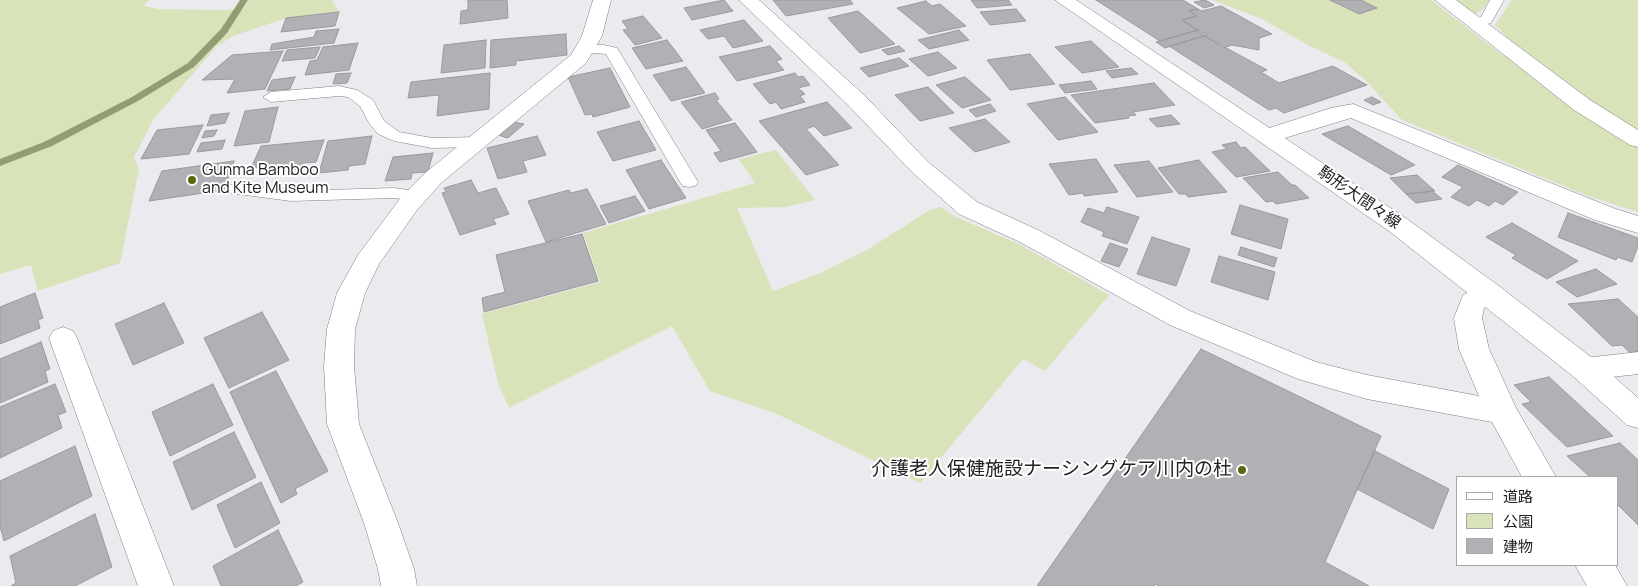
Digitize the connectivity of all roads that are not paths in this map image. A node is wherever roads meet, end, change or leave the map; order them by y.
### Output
1 (602, 0) edge
2 (748, 0) edge
3 (1064, 0) edge
4 (1444, 0) edge
5 (1497, 0) edge
6 (1476, 23) junction
7 (586, 49) junction
8 (270, 97) dead end
9 (1268, 136) junction
10 (1638, 140) edge
11 (479, 142) junction
12 (689, 182) dead end
13 (236, 189) dead end
14 (417, 196) junction
15 (1638, 225) edge
16 (1489, 293) junction
17 (63, 338) dead end
18 (1638, 363) edge
19 (1585, 370) junction
20 (1502, 412) junction
21 (1638, 416) edge
22 (1538, 476) edge
23 (1595, 566) edge
24 (156, 586) edge
25 (399, 586) edge
26 (1609, 586) edge

1 - 7 street
2 - 20 street
3 - 9 street, 駒形大間々線
4 - 6 street
5 - 6 lane
6 - 10 street
7 - 11 street
7 - 12 lane
8 - 11 lane
9 - 15 street
9 - 16 street, 駒形大間々線
11 - 14 street
13 - 14 lane
14 - 25 street
16 - 19 street, 駒形大間々線
16 - 20 street
17 - 24 street
18 - 19 street
19 - 21 street, 駒形大間々線
20 - 22 street
23 - 26 street

